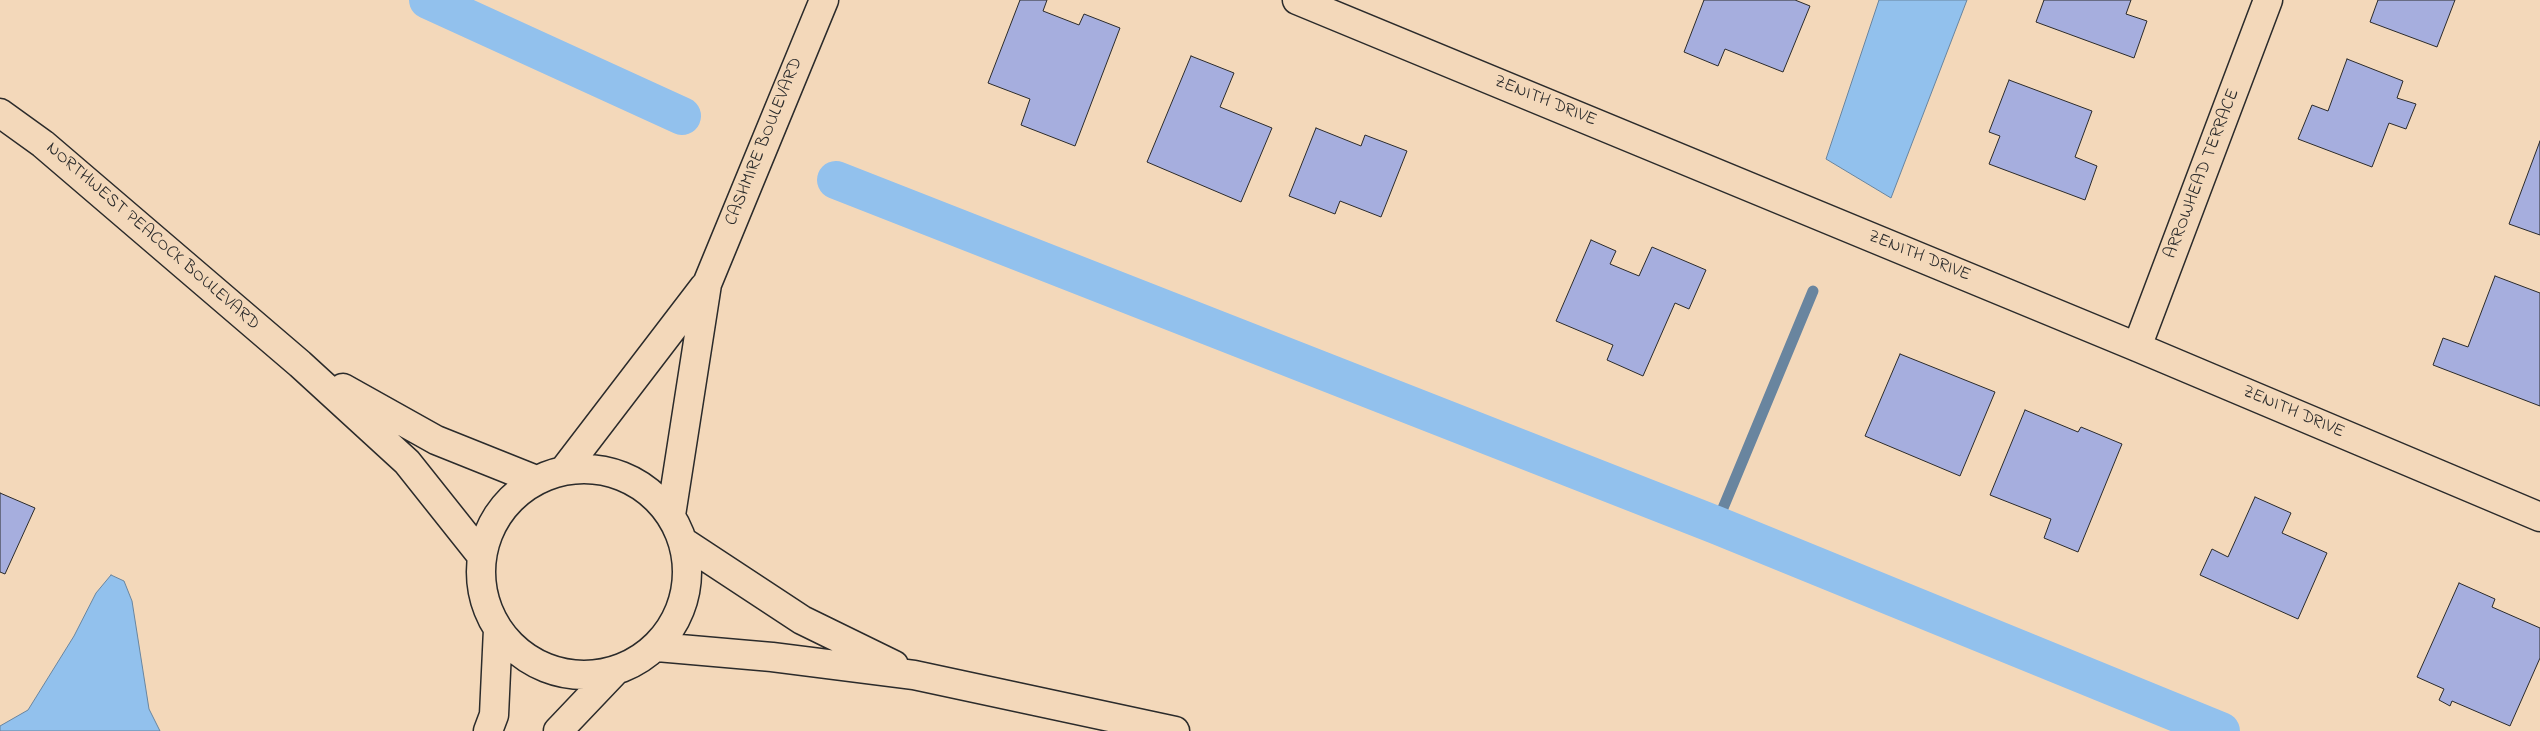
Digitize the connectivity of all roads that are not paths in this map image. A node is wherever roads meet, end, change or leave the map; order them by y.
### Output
1 (824, 0) edge
2 (1297, 0) edge
3 (2268, 0) edge
4 (0, 113) edge
5 (707, 284) junction
6 (2138, 347) junction
7 (300, 364) junction
8 (564, 470) junction
9 (536, 480) junction
10 (671, 515) junction
11 (2540, 517) edge
12 (684, 543) junction
13 (481, 555) junction
14 (498, 629) junction
15 (657, 647) junction
16 (614, 671) junction
17 (914, 675) junction
18 (488, 731) edge
19 (558, 731) edge
20 (1175, 731) edge

1 - 5 street, CASHMIRE BOULEVARD
2 - 6 street, ZENITH DRIVE
3 - 6 street, ARROWHEAD TERRACE
4 - 7 street, NORTHWEST PEACOCK BOULEVARD
5 - 8 street, CASHMIRE BOULEVARD
5 - 10 street, CASHMIRE BOULEVARD
6 - 11 street, ZENITH DRIVE
7 - 9 street, NORTHWEST PEACOCK BOULEVARD
7 - 13 street, NORTHWEST PEACOCK BOULEVARD
8 - 9 street
8 - 10 street
9 - 13 street
10 - 12 street
12 - 15 street
12 - 17 street
13 - 14 street
14 - 16 street
14 - 18 street
15 - 16 street
15 - 17 street
16 - 19 street
17 - 20 street

